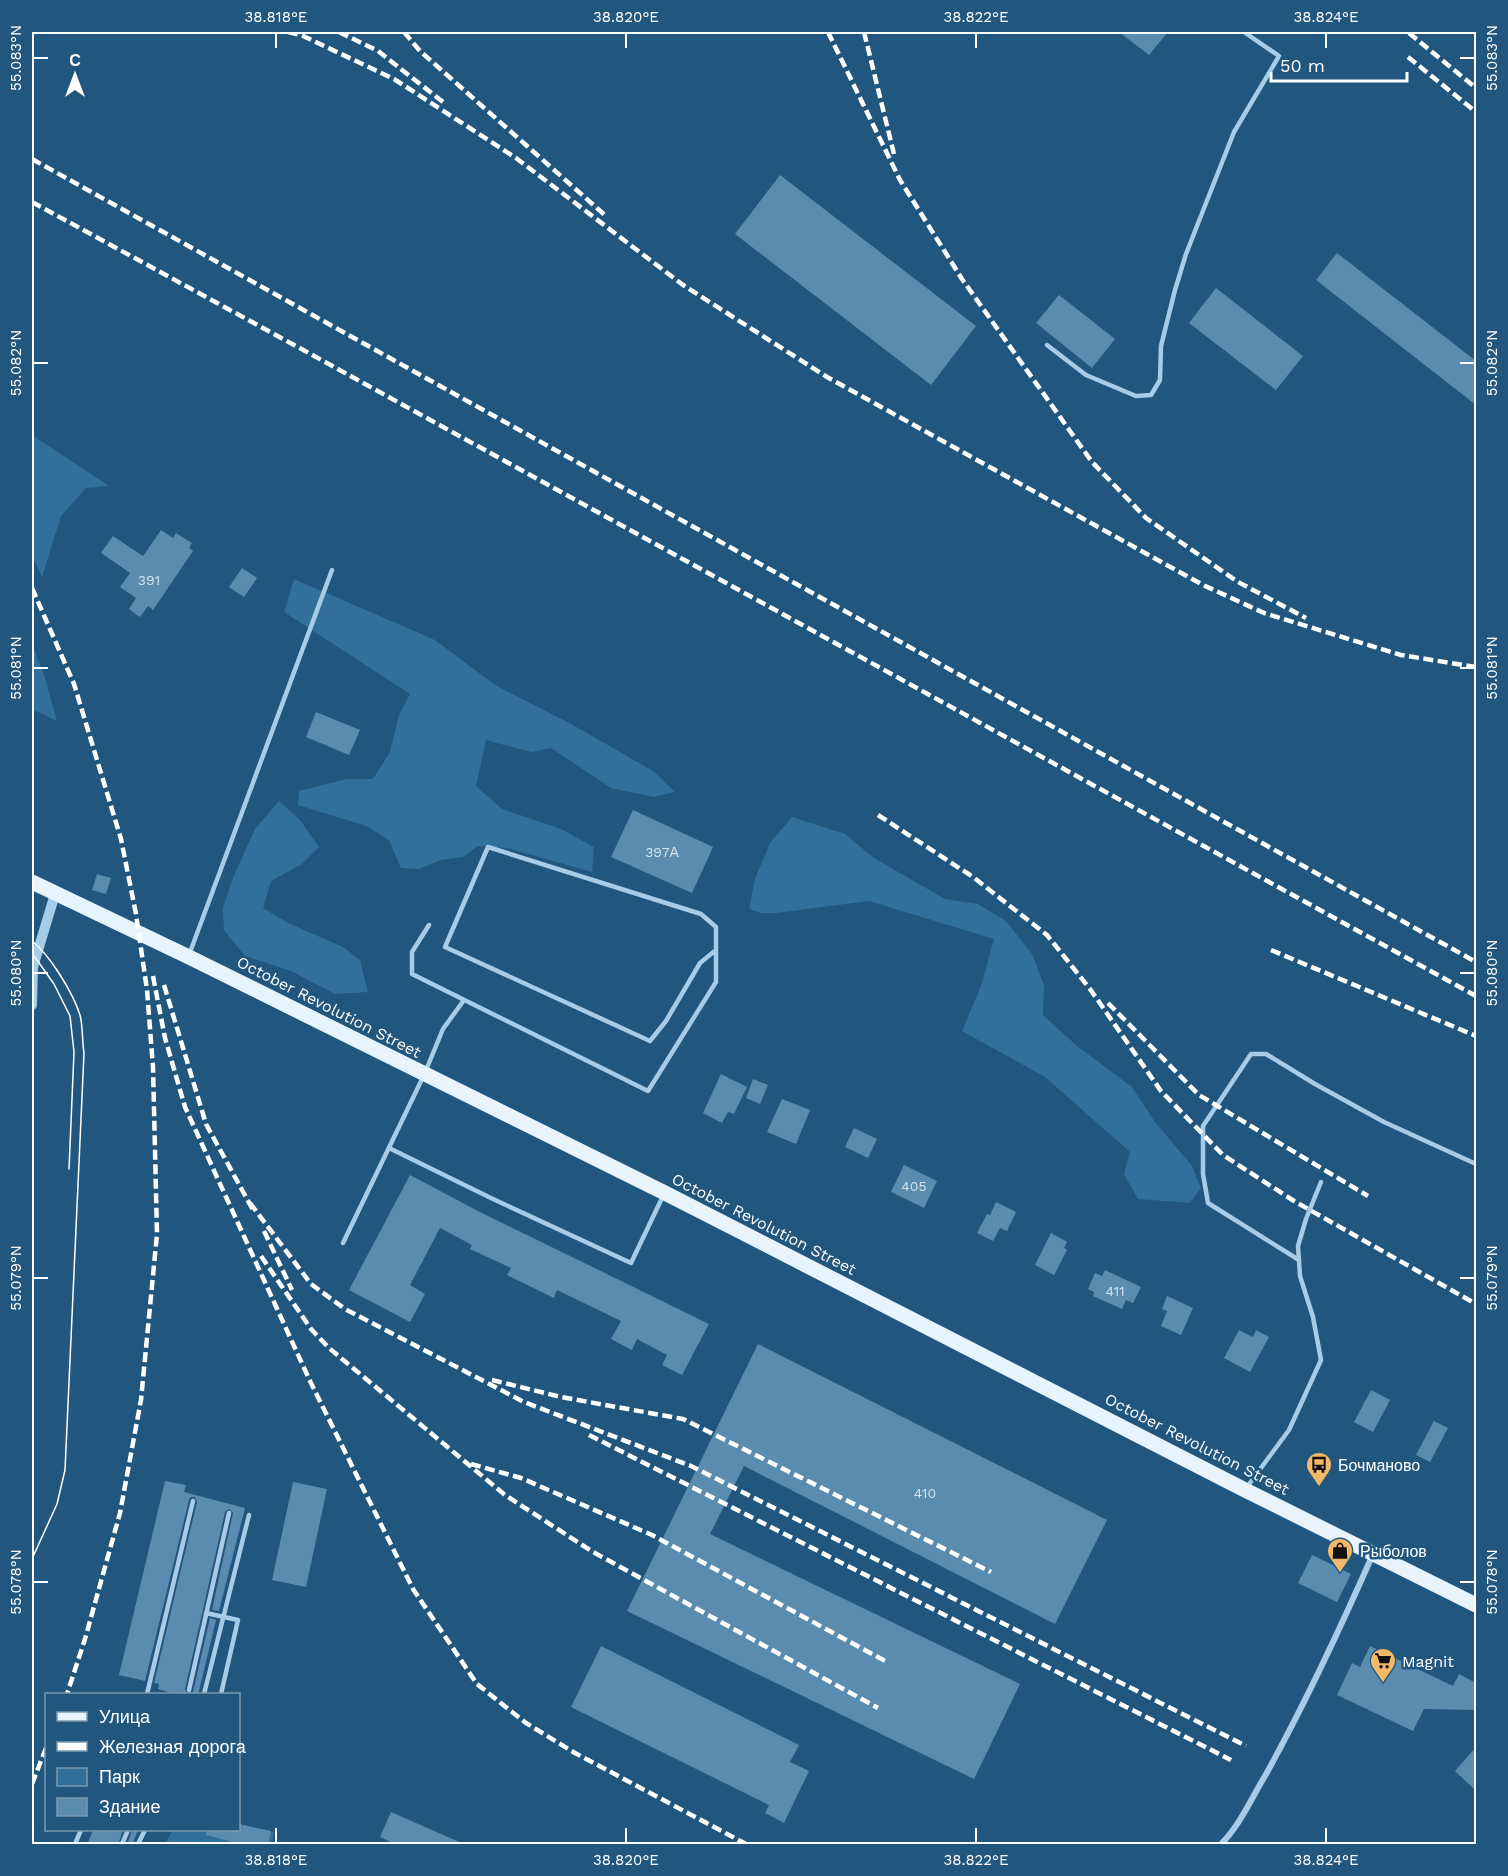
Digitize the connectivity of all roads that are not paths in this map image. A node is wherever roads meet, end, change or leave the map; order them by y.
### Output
1 (1244, 32) edge
2 (1047, 345) dead end
3 (332, 570) dead end
4 (32, 882) edge
5 (56, 894) junction
6 (429, 925) dead end
7 (716, 950) junction
8 (189, 957) junction
9 (464, 1000) junction
10 (32, 1005) edge
11 (424, 1075) junction
12 (389, 1148) junction
13 (1476, 1164) edge
14 (1321, 1182) dead end
15 (665, 1193) junction
16 (343, 1243) dead end
17 (1299, 1260) junction
18 (1245, 1490) junction
19 (193, 1501) dead end
20 (229, 1513) dead end
21 (249, 1515) dead end
22 (1373, 1553) junction
23 (1476, 1605) edge
24 (206, 1613) junction
25 (189, 1690) dead end
26 (147, 1693) edge
27 (204, 1693) edge
28 (221, 1693) edge
29 (81, 1831) edge
30 (128, 1831) edge
31 (145, 1831) edge
32 (75, 1845) edge
33 (122, 1845) edge
34 (138, 1845) edge
35 (1221, 1845) edge

1 - 2 lane
3 - 8 lane
4 - 5 main road, October Revolution Street
5 - 8 main road, October Revolution Street
5 - 10 street
6 - 9 lane
7 - 7 lane
7 - 9 lane
8 - 11 main road, October Revolution Street
9 - 11 lane
11 - 12 lane
11 - 15 main road, October Revolution Street
12 - 15 lane
12 - 16 lane
13 - 17 lane
14 - 17 lane
15 - 18 main road, October Revolution Street
17 - 18 lane
18 - 22 main road, October Revolution Street
19 - 26 lane
20 - 24 lane
21 - 27 lane
22 - 23 main road, October Revolution Street
22 - 35 street
24 - 25 lane
24 - 28 lane
29 - 32 lane
30 - 33 lane
31 - 34 lane

